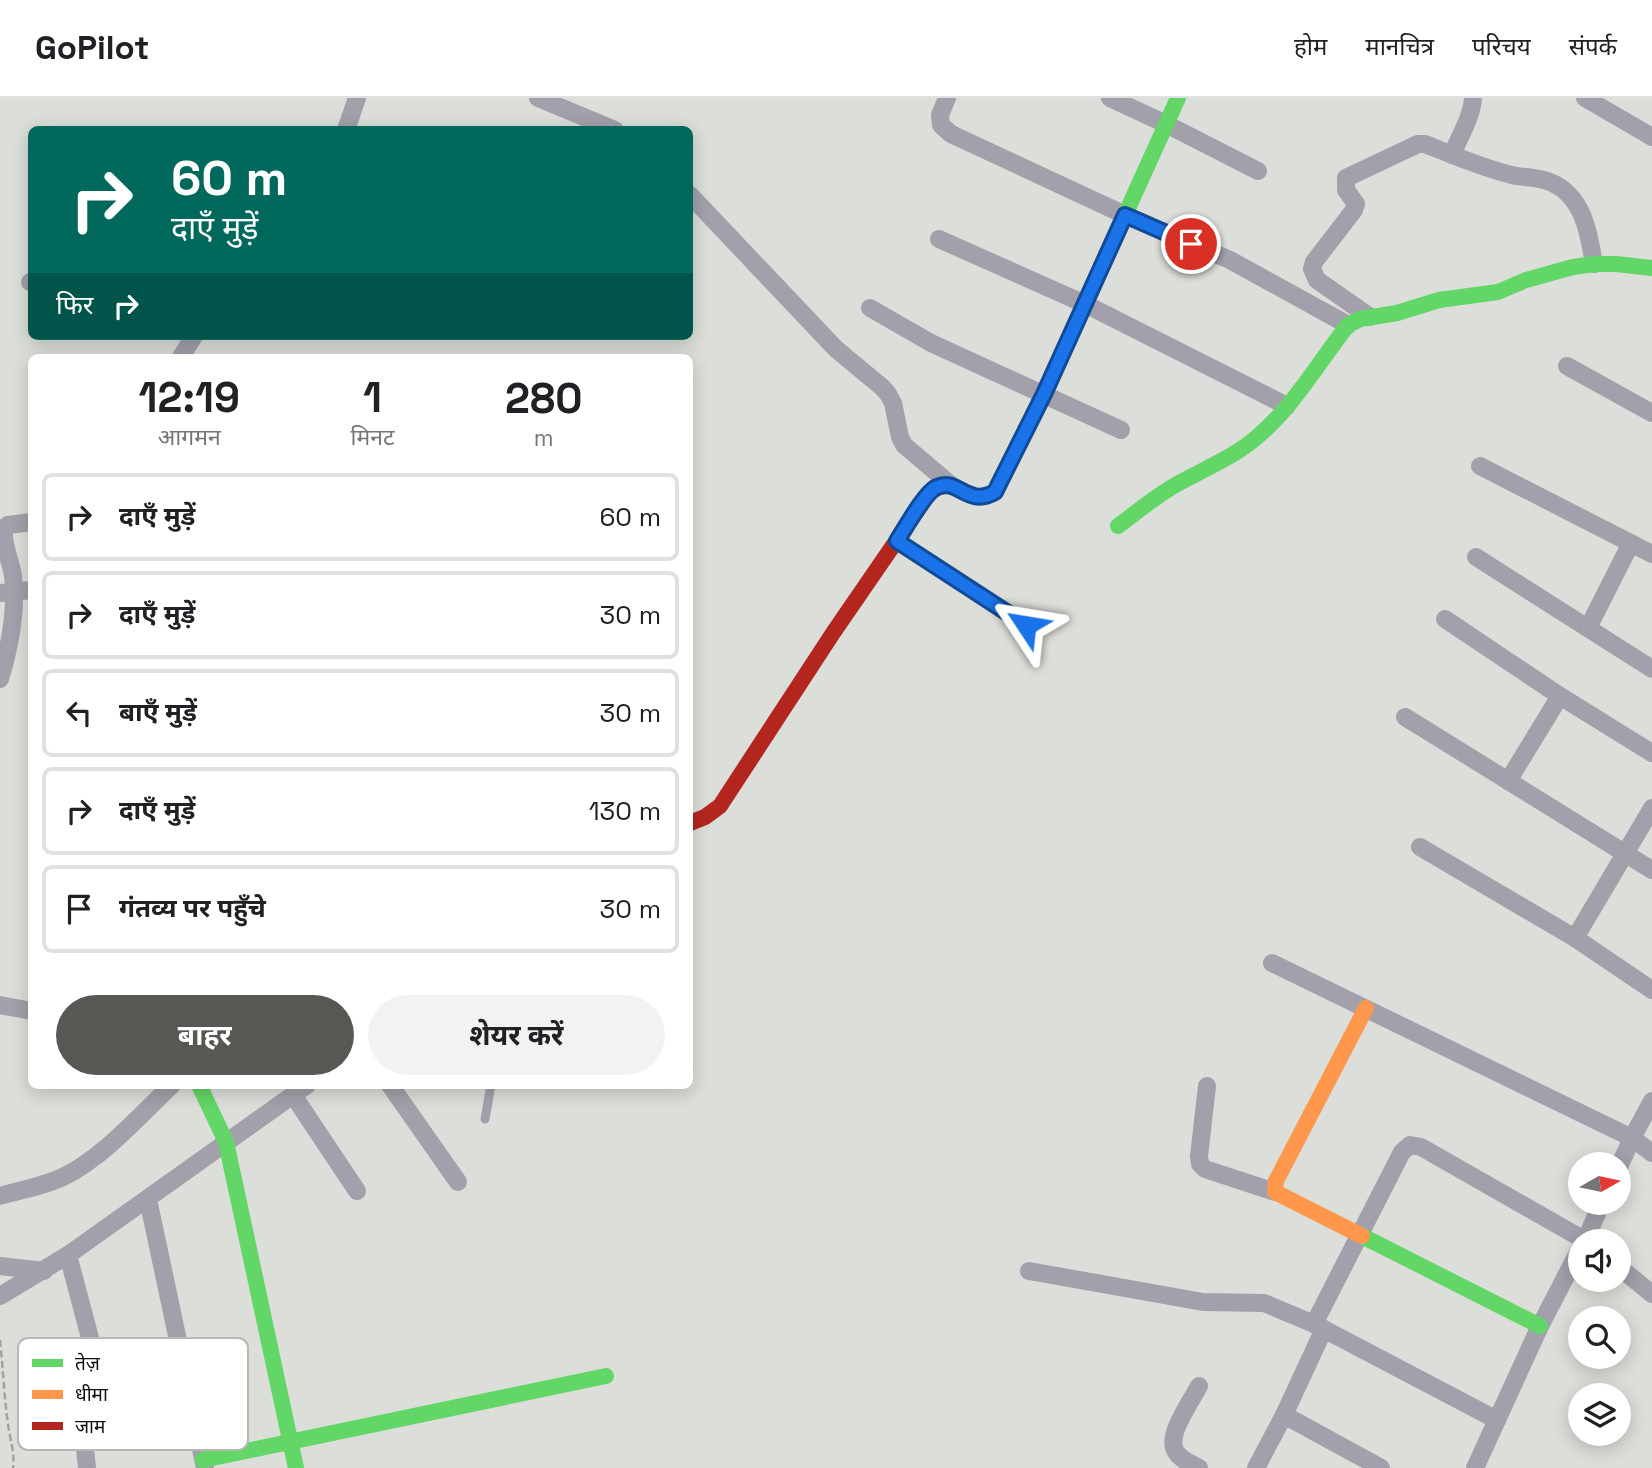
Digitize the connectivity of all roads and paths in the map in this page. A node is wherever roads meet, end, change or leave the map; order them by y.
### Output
1 (357, 98) edge
2 (538, 98) edge
3 (947, 98) edge
4 (1110, 98) edge
5 (1178, 98) edge
6 (1473, 98) edge
7 (1585, 98) edge
8 (1166, 124) junction
9 (347, 126) edge
10 (605, 126) edge
11 (1652, 136) edge
12 (1452, 155) junction
13 (1258, 171) dead end
14 (693, 198) edge
15 (1125, 215) junction
16 (939, 239) dead end
17 (1594, 264) junction
18 (1652, 268) edge
19 (1085, 304) junction
20 (870, 308) dead end
21 (1370, 317) junction
22 (1348, 325) junction
23 (1567, 366) dead end
24 (1044, 394) junction
25 (1287, 406) junction
26 (1652, 413) edge
27 (1121, 430) dead end
28 (1480, 466) dead end
29 (951, 485) junction
30 (2, 521) edge
31 (28, 522) edge
32 (1118, 526) dead end
33 (897, 541) junction
34 (1631, 542) junction
35 (1652, 554) edge
36 (1476, 557) dead end
37 (15, 591) edge
38 (1444, 619) dead end
39 (1026, 625) dead end
40 (1588, 628) junction
41 (1651, 665) edge
42 (0, 679) edge
43 (1560, 696) junction
44 (1405, 717) dead end
45 (1652, 754) edge
46 (1508, 781) junction
47 (1652, 808) edge
48 (693, 822) edge
49 (1420, 847) dead end
50 (1625, 852) junction
51 (1652, 870) edge
52 (1575, 938) junction
53 (1272, 963) dead end
54 (1652, 990) edge
55 (0, 1005) edge
56 (1366, 1008) junction
57 (28, 1010) edge
58 (1207, 1086) dead end
59 (168, 1089) edge
60 (201, 1089) edge
61 (393, 1089) edge
62 (490, 1089) edge
63 (300, 1090) edge
64 (1652, 1101) edge
65 (485, 1119) dead end
66 (1632, 1138) junction
67 (226, 1142) junction
68 (1626, 1152) edge
69 (1652, 1153) edge
70 (458, 1182) dead end
71 (357, 1191) dead end
72 (1275, 1192) junction
73 (0, 1196) edge
74 (148, 1199) junction
75 (1568, 1231) edge
76 (1359, 1235) junction
77 (68, 1255) junction
78 (0, 1266) edge
79 (1029, 1270) dead end
80 (44, 1271) junction
81 (1568, 1272) edge
82 (1631, 1277) edge
83 (1652, 1294) edge
84 (0, 1296) edge
85 (1319, 1326) junction
86 (1540, 1326) junction
87 (90, 1338) edge
88 (177, 1338) edge
89 (0, 1340) edge
90 (606, 1376) dead end
91 (1199, 1387) dead end
92 (1284, 1415) junction
93 (1497, 1420) junction
94 (289, 1442) junction
95 (85, 1450) edge
96 (204, 1464) edge
97 (13, 1468) edge
98 (87, 1468) edge
99 (296, 1468) edge
100 (1199, 1468) edge
101 (1256, 1468) edge
102 (1381, 1468) edge
103 (1475, 1468) edge

1 - 9 street
2 - 10 street
3 - 15 street
4 - 8 street
5 - 8 street
6 - 12 street
7 - 11 street
8 - 13 street
8 - 15 street
12 - 17 street
12 - 21 street
14 - 29 street
15 - 19 street
15 - 22 street
16 - 19 street
17 - 18 street
17 - 21 street
19 - 24 street
19 - 25 street
20 - 24 street
21 - 22 street
22 - 25 street
23 - 26 street
24 - 27 street
24 - 29 street
25 - 32 street
28 - 34 street
29 - 33 street
30 - 31 street
30 - 37 street
33 - 39 lane
33 - 48 street
34 - 35 street
34 - 40 street
36 - 40 street
37 - 42 street
38 - 43 street
40 - 41 street
43 - 45 street
43 - 46 street
44 - 46 street
46 - 50 street
47 - 50 street
49 - 52 street
50 - 51 street
50 - 52 street
52 - 54 street
53 - 56 street
55 - 57 street
56 - 66 street
56 - 72 street
58 - 72 street
59 - 73 street
60 - 67 street
61 - 70 street
62 - 65 lane
63 - 67 street
63 - 71 street
64 - 66 street
66 - 68 street
66 - 69 street
67 - 74 street
67 - 94 street
72 - 76 street
74 - 77 street
74 - 88 street
75 - 76 street
76 - 85 street
76 - 86 street
77 - 80 street
77 - 87 street
78 - 80 street
79 - 85 street
80 - 84 street
81 - 86 street
82 - 83 street
85 - 92 street
85 - 93 street
86 - 93 street
89 - 97 path
90 - 94 street
91 - 100 street
92 - 101 street
92 - 102 street
93 - 103 street
94 - 96 street
94 - 99 street
95 - 98 street

